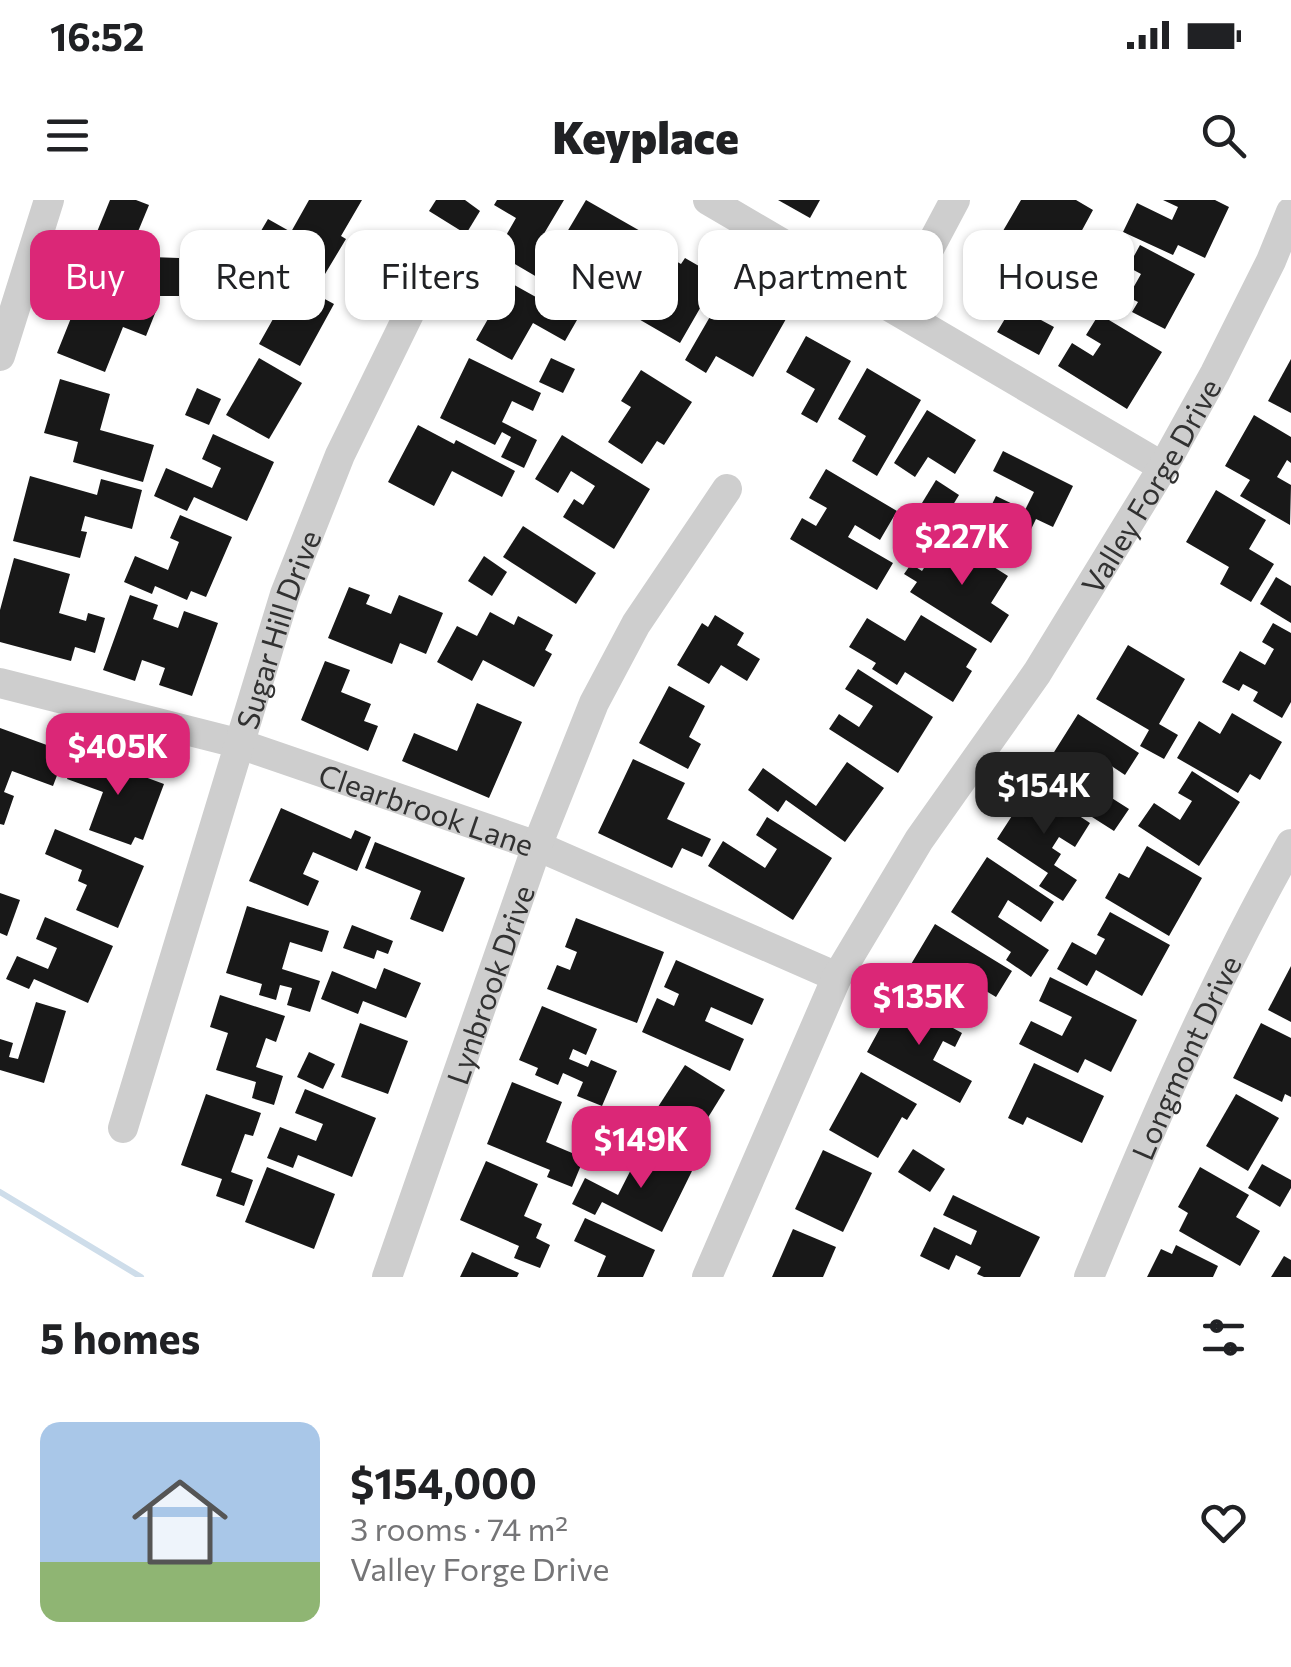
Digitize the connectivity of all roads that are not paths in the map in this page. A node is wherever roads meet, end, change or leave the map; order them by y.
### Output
1 (48, 200) edge
2 (708, 200) edge
3 (955, 200) edge
4 (1291, 212) edge
5 (759, 230) edge
6 (939, 230) edge
7 (406, 320) edge
8 (913, 320) edge
9 (0, 356) edge
10 (1163, 467) junction
11 (727, 489) dead end
12 (0, 684) edge
13 (237, 744) junction
14 (1291, 844) edge
15 (538, 846) junction
16 (837, 978) junction
17 (123, 1128) dead end
18 (387, 1277) edge
19 (707, 1277) edge
20 (1090, 1277) edge

1 - 9 street
2 - 5 street
3 - 6 street
4 - 10 street, Valley Forge Drive
7 - 13 street, Sugar Hill Drive
8 - 10 street
10 - 16 street, Valley Forge Drive
11 - 15 street, Lynbrook Drive
12 - 13 street, Clearbrook Lane
13 - 15 street, Clearbrook Lane
13 - 17 street, Sugar Hill Drive
14 - 20 street, Longmont Drive
15 - 16 street, Clearbrook Lane
15 - 18 street, Lynbrook Drive
16 - 19 street, Valley Forge Drive

